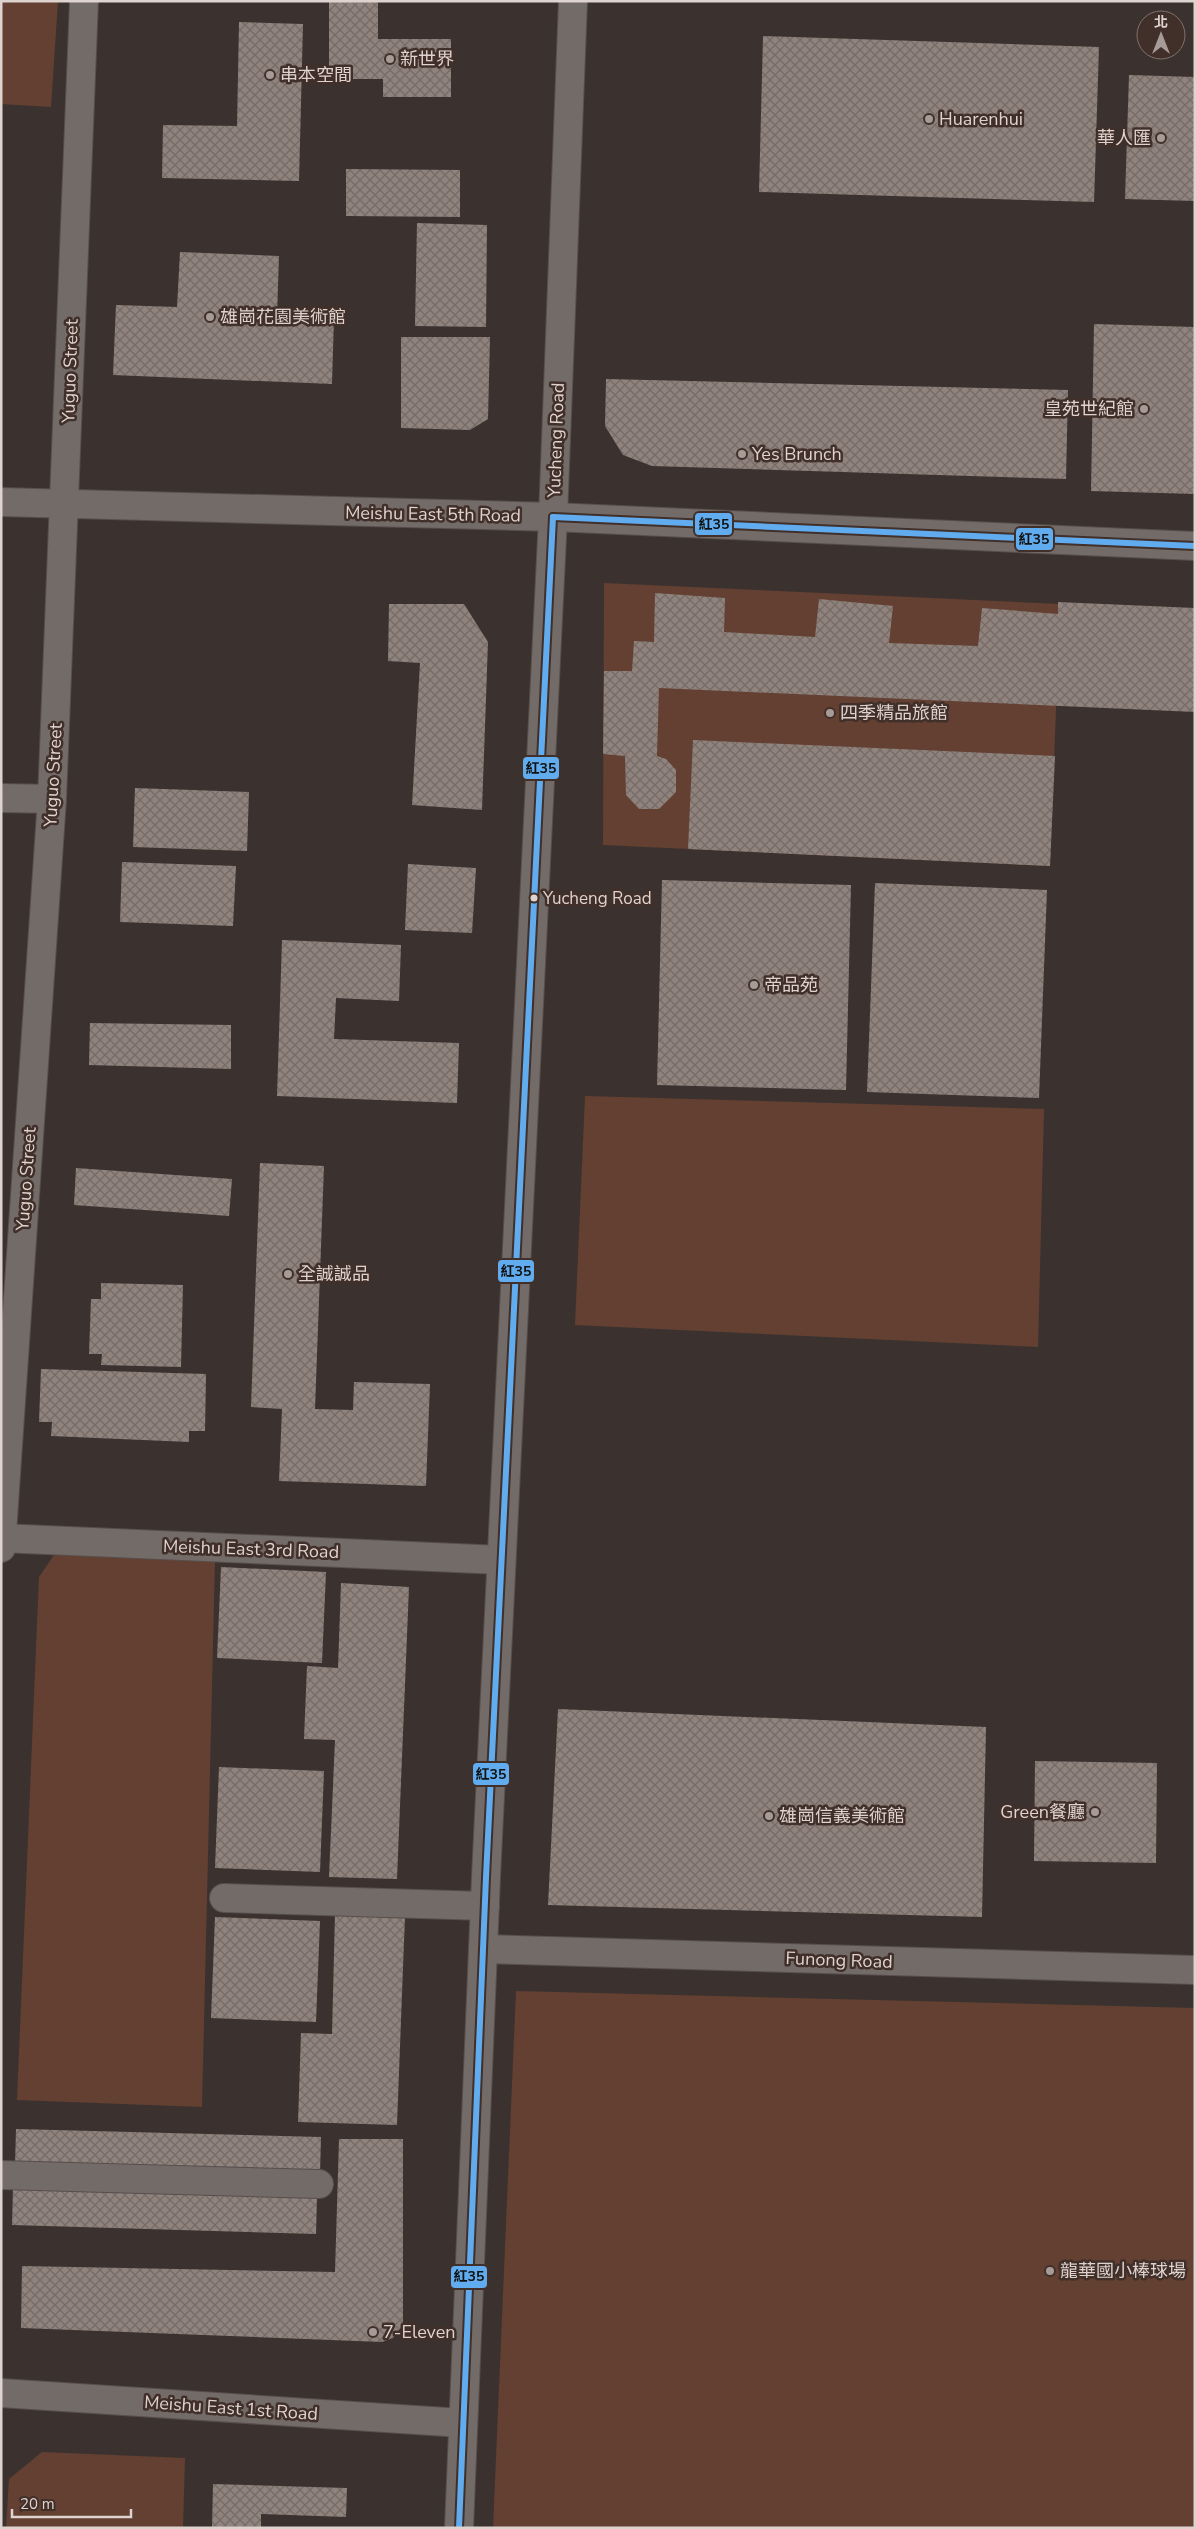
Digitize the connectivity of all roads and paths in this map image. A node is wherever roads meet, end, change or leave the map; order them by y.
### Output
1 (84, 1) edge
2 (573, 1) edge
3 (1, 502) edge
4 (64, 504) junction
5 (553, 517) junction
6 (1195, 546) edge
7 (1, 798) edge
8 (52, 799) junction
9 (1, 1538) edge
10 (1, 1548) edge
11 (501, 1560) junction
12 (224, 1898) dead end
13 (485, 1906) junction
14 (483, 1949) junction
15 (1195, 1970) edge
16 (1, 2175) edge
17 (319, 2184) dead end
18 (1, 2393) edge
19 (462, 2423) junction
20 (459, 2528) edge

1 - 4 street, Yuguo Street
2 - 5 street, Yucheng Road
3 - 4 street, Meishu East 5th Road
4 - 5 street, Meishu East 5th Road
4 - 8 street, Yuguo Street
5 - 6 street, Meishu East 5th Road
5 - 11 street, Yucheng Road
7 - 8 street
8 - 9 street, Yuguo Street
9 - 10 street, Yuguo Street
9 - 11 street, Meishu East 3rd Road
11 - 13 street, Yucheng Road
12 - 13 street
13 - 14 street, Yucheng Road
14 - 15 street, Funong Road
14 - 19 street, Yucheng Road
16 - 17 street
18 - 19 street, Meishu East 1st Road
19 - 20 street, Yucheng Road

